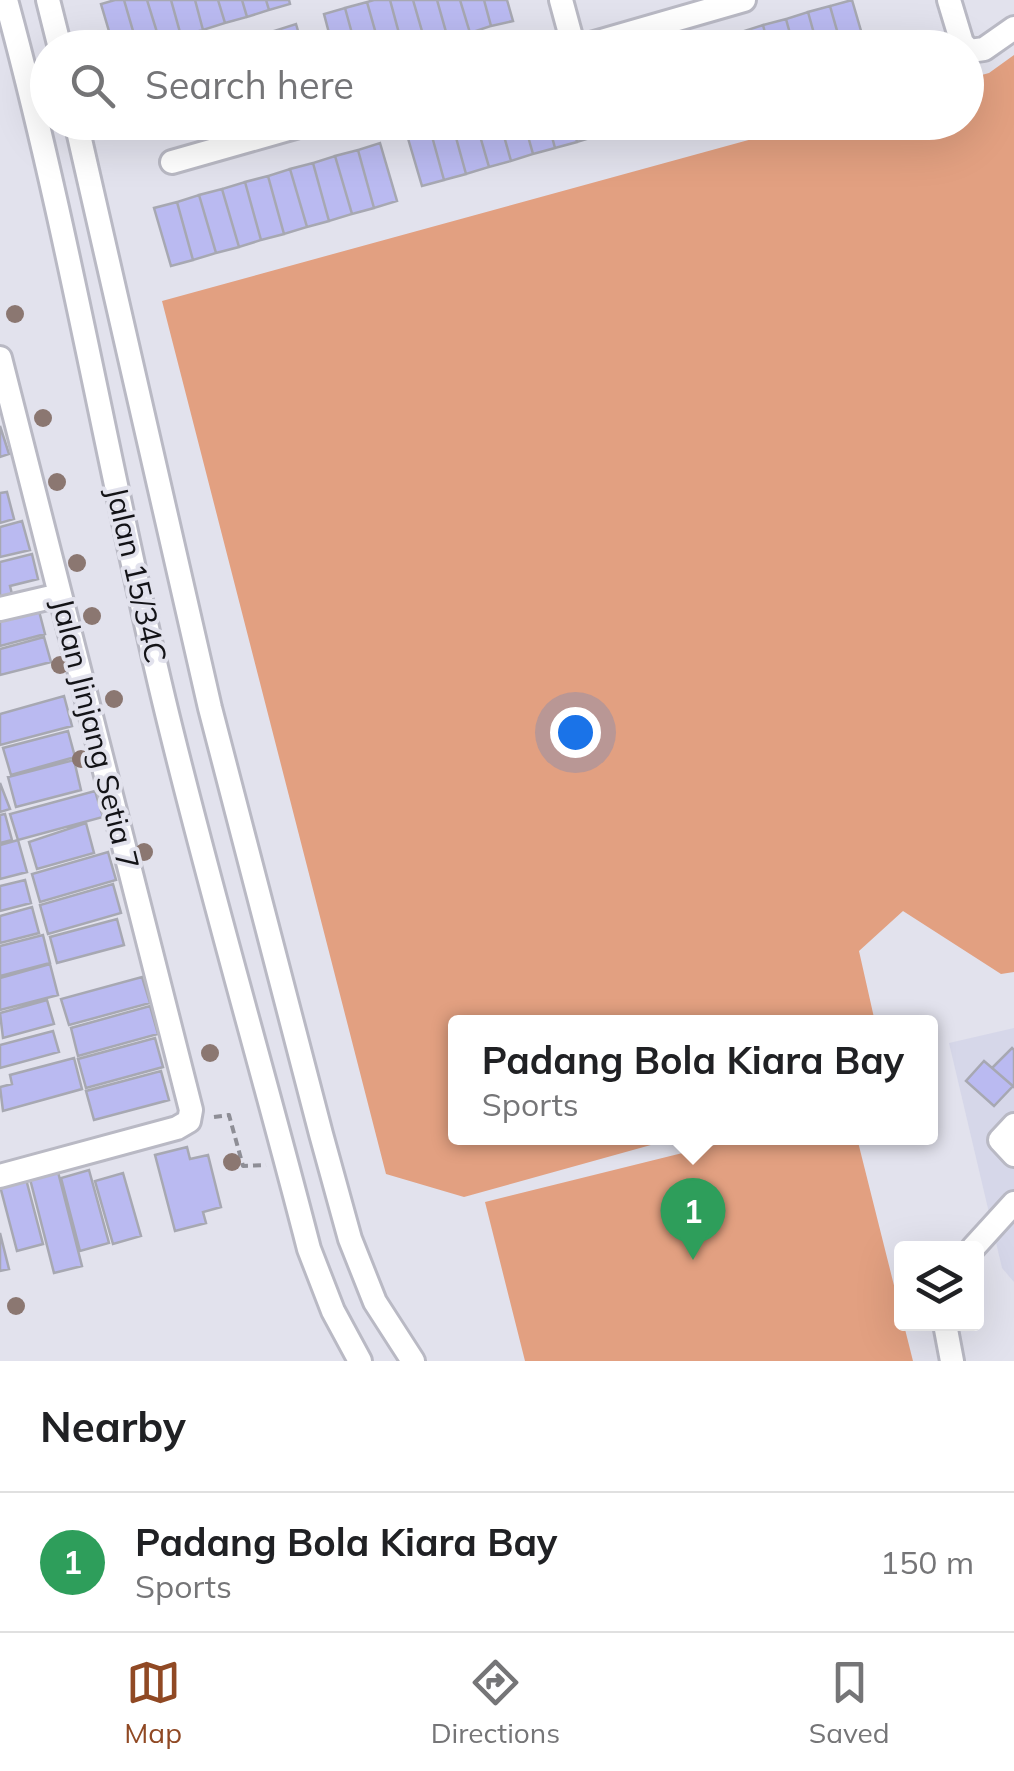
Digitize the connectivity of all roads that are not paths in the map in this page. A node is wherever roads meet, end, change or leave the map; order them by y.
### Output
1 (6, 0) edge
2 (48, 0) edge
3 (561, 0) edge
4 (744, 0) edge
5 (949, 0) edge
6 (1014, 28) edge
7 (56, 30) edge
8 (570, 30) edge
9 (639, 30) edge
10 (958, 30) edge
11 (984, 49) edge
12 (30, 89) edge
13 (44, 140) edge
14 (80, 140) edge
15 (250, 140) edge
16 (172, 162) dead end
17 (0, 358) edge
18 (60, 595) junction
19 (0, 609) edge
20 (1014, 1125) edge
21 (1014, 1156) edge
22 (0, 1176) edge
23 (1014, 1203) edge
24 (979, 1241) edge
25 (946, 1331) edge
26 (360, 1361) edge
27 (412, 1361) edge
28 (952, 1361) edge

1 - 12 street, Jalan 15/34C
2 - 7 street
3 - 8 street
4 - 9 street
5 - 10 street
6 - 11 street
13 - 26 street, Jalan 15/34C
14 - 27 street, Jalan 15/34C
15 - 16 street
17 - 18 street, Jalan Jinjang Setia 7
18 - 19 street
18 - 22 street, Jalan Jinjang Setia 7
20 - 21 street
23 - 24 street
25 - 28 street

